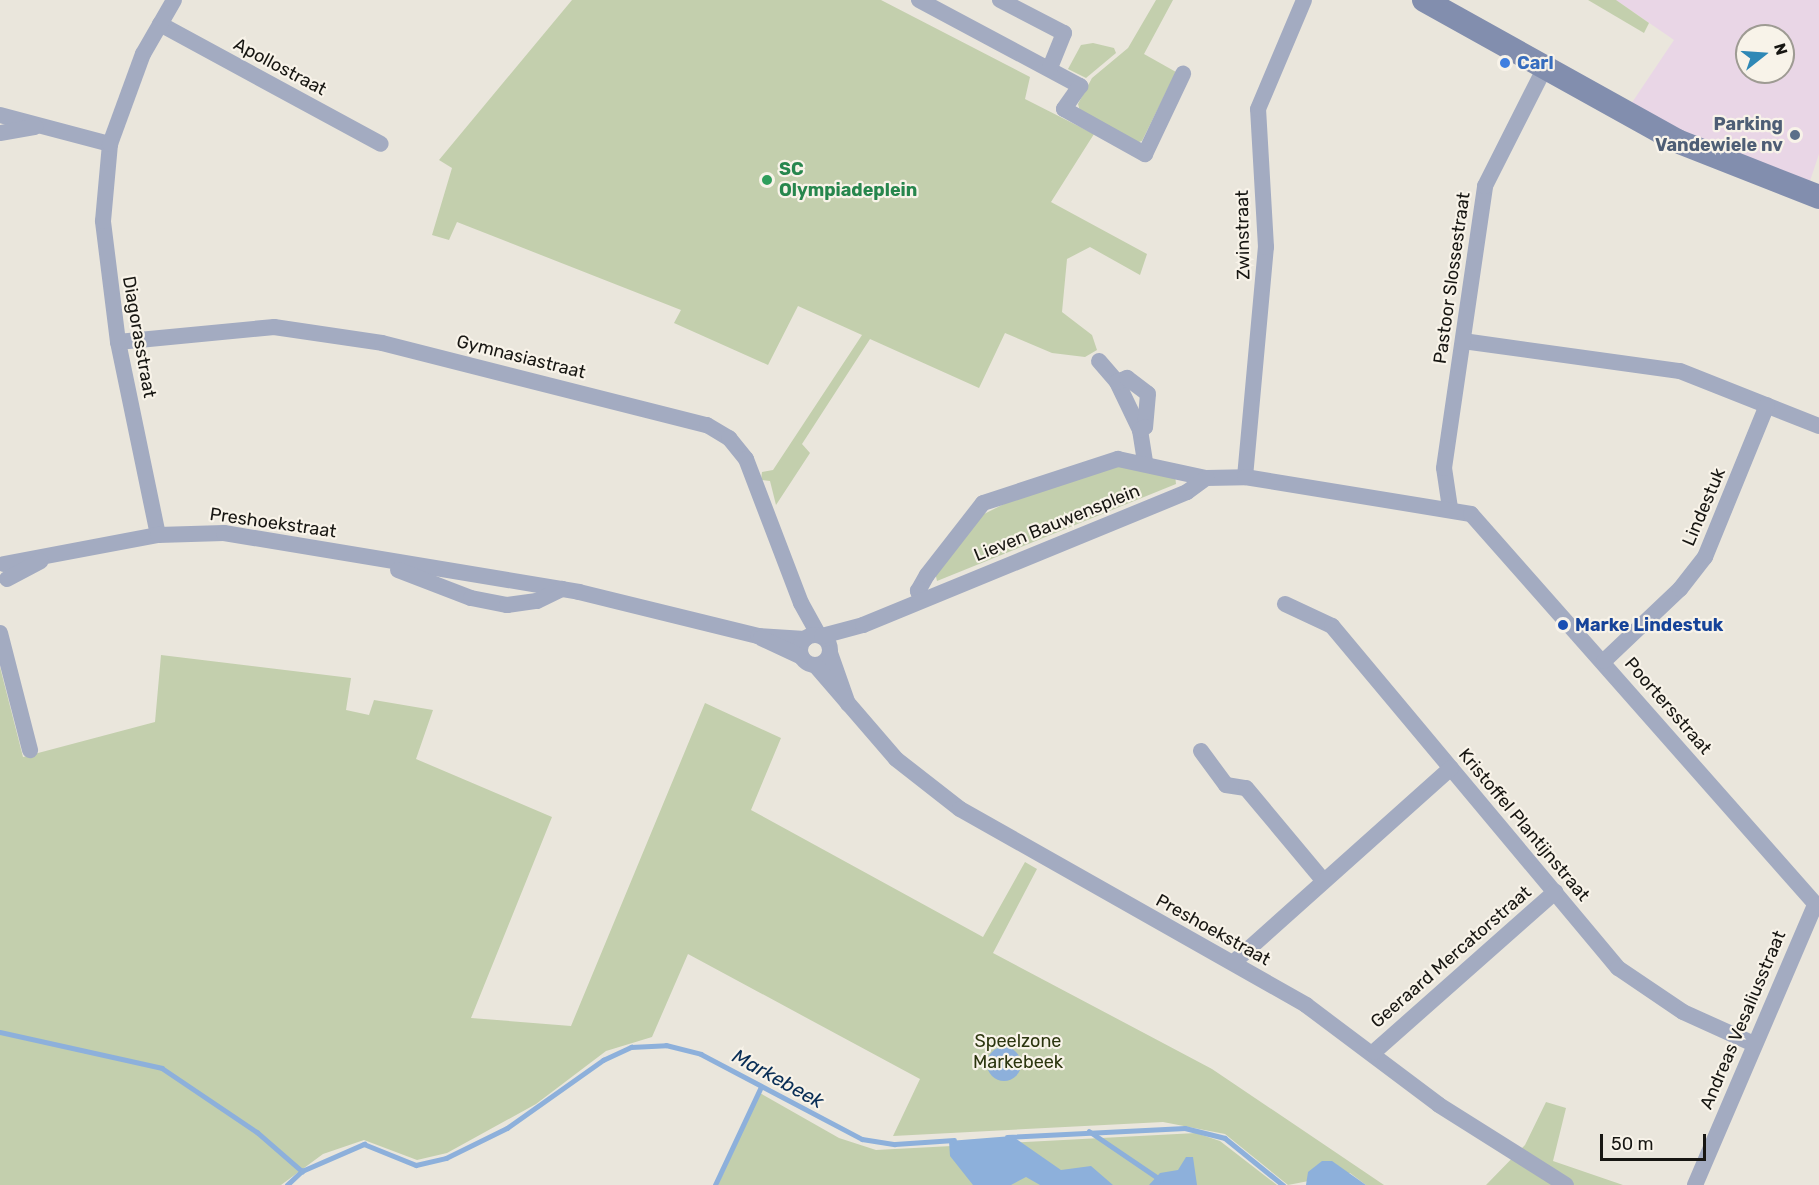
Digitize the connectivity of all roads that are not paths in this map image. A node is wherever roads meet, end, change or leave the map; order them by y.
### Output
1 (174, 0) edge
2 (919, 0) edge
3 (1000, 0) edge
4 (1304, 0) edge
5 (1424, 0) edge
6 (160, 24) junction
7 (1545, 67) junction
8 (1050, 68) junction
9 (1184, 75) dead end
10 (0, 115) edge
11 (41, 126) junction
12 (0, 133) edge
13 (110, 144) junction
14 (381, 144) dead end
15 (1819, 196) edge
16 (1463, 340) junction
17 (118, 342) junction
18 (1099, 361) dead end
19 (1767, 405) junction
20 (1819, 426) edge
21 (1145, 463) junction
22 (1245, 477) junction
23 (1206, 478) junction
24 (1450, 508) junction
25 (158, 535) junction
26 (357, 555) junction
27 (3, 573) edge
28 (562, 589) junction
29 (921, 599) junction
30 (1285, 604) dead end
31 (863, 625) junction
32 (0, 633) edge
33 (758, 636) junction
34 (813, 637) junction
35 (831, 652) junction
36 (808, 661) junction
37 (1604, 662) junction
38 (848, 704) junction
39 (30, 750) dead end
40 (1201, 751) dead end
41 (1451, 768) junction
42 (1322, 879) junction
43 (1555, 892) junction
44 (1817, 906) edge
45 (1234, 962) junction
46 (1754, 1044) junction
47 (1374, 1052) junction
48 (1566, 1185) edge
49 (1695, 1185) edge

1 - 6 street, Diagorasstraat
2 - 8 street
3 - 8 street
4 - 22 street, Zwinstraat
5 - 7 street
6 - 13 street, Diagorasstraat
6 - 14 street, Apollostraat
7 - 15 street
7 - 16 street, Pastoor Slossestraat
8 - 9 street
10 - 11 street
11 - 12 street
11 - 13 street
13 - 17 street, Diagorasstraat
16 - 19 street
16 - 24 street, Pastoor Slossestraat
17 - 25 street, Diagorasstraat
17 - 34 street, Gymnasiastraat
18 - 21 street, Lieven Bauwensplein
19 - 20 street
19 - 37 street, Lindestuk
21 - 23 street, Lieven Bauwensplein
21 - 29 street, Lieven Bauwensplein
22 - 23 street, Lieven Bauwensplein
22 - 24 street, Poortersstraat
23 - 29 street, Lieven Bauwensplein
24 - 37 street, Poortersstraat
25 - 26 street, Preshoekstraat
25 - 27 street, Preshoekstraat
26 - 28 street, Preshoekstraat
26 - 28 street, Preshoekstraat
28 - 33 street, Preshoekstraat
29 - 31 street, Lieven Bauwensplein
30 - 41 street, Kristoffel Plantijnstraat
31 - 34 street, Lieven Bauwensplein
31 - 35 street, Lieven Bauwensplein
32 - 39 street
33 - 34 street, Preshoekstraat
33 - 36 street, Preshoekstraat
34 - 35 street, Preshoekstraat
34 - 36 street
35 - 36 street, Lieven Bauwensplein
35 - 38 street, Preshoekstraat
36 - 38 street, Preshoekstraat
37 - 44 street, Poortersstraat
38 - 45 street, Preshoekstraat
40 - 42 street
41 - 42 street
41 - 43 street, Kristoffel Plantijnstraat
42 - 45 street
43 - 46 street, Kristoffel Plantijnstraat
43 - 47 street, Geeraard Mercatorstraat
44 - 46 street, Andreas Vesaliusstraat
45 - 47 street, Preshoekstraat
46 - 49 street, Andreas Vesaliusstraat
47 - 48 street, Preshoekstraat

